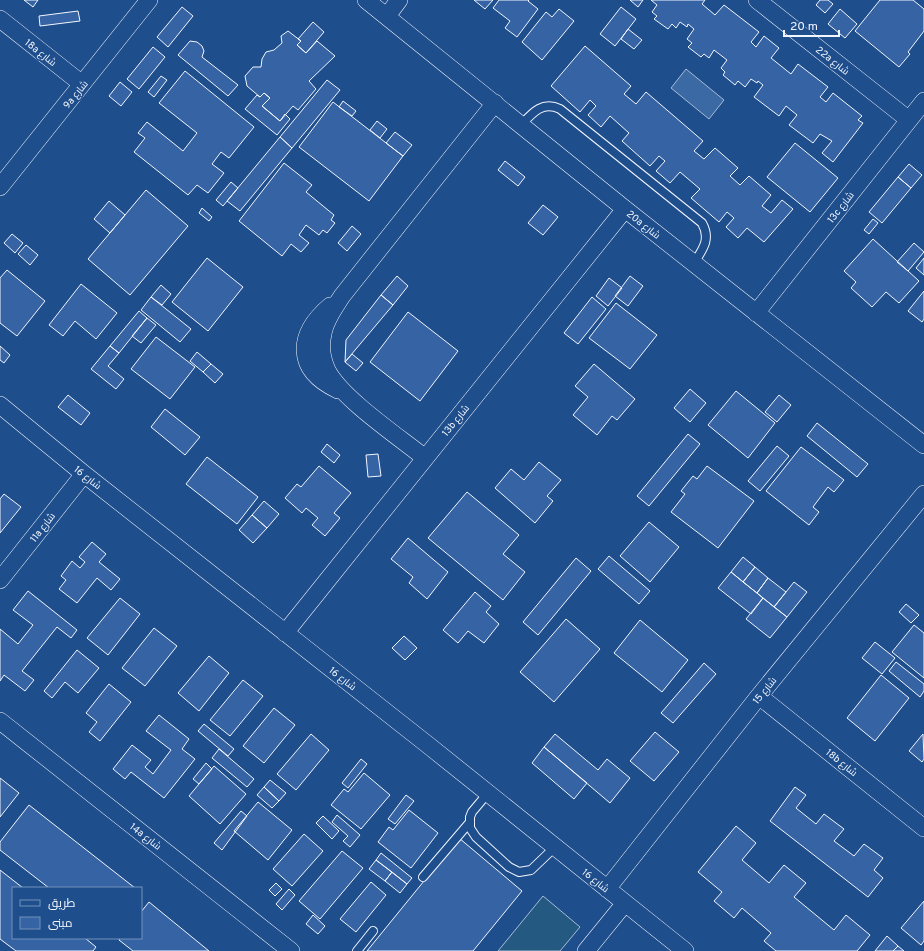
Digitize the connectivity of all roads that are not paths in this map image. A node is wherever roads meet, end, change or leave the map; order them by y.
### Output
1 (150, 0) edge
2 (366, 0) edge
3 (399, 0) edge
4 (757, 0) edge
5 (387, 16) junction
6 (0, 19) edge
7 (82, 84) junction
8 (924, 101) edge
9 (496, 103) junction
10 (909, 120) junction
11 (522, 124) junction
12 (0, 187) edge
13 (625, 209) junction
14 (694, 263) junction
15 (756, 313) junction
16 (0, 405) edge
17 (924, 445) edge
18 (425, 458) junction
19 (84, 474) junction
20 (924, 494) edge
21 (0, 580) edge
22 (285, 633) junction
23 (759, 696) junction
24 (0, 720) edge
25 (488, 793) junction
26 (470, 822) junction
27 (924, 828) edge
28 (555, 847) junction
29 (423, 877) dead end
30 (607, 889) junction
31 (625, 903) junction
32 (373, 930) dead end
33 (291, 951) edge
34 (357, 951) edge
35 (586, 951) edge
36 (685, 951) edge

1 - 7 street, 9a شارع
2 - 5 street, 20a شارع
3 - 5 street
4 - 10 street, 22a شارع
5 - 9 street, 20a شارع
6 - 7 street, 18a شارع
7 - 12 street, 9a شارع
8 - 10 street, 13c شارع
9 - 11 street, 20a شارع
9 - 18 street
10 - 15 street, 13c شارع
11 - 13 street, 20a شارع
11 - 14 lane
13 - 14 street, 20a شارع
13 - 18 street, 13b شارع
14 - 15 street, 20a شارع
15 - 17 street, 20a شارع
16 - 19 street, شارع 16
18 - 22 street, 13b شارع
19 - 21 street, 11a شارع
19 - 22 street, شارع 16
20 - 23 street, شارع 15
22 - 25 street, شارع 16
23 - 27 street, 18b شارع
23 - 30 street, شارع 15
24 - 33 street, 14a شارع
25 - 26 lane
25 - 28 street, شارع 16
26 - 28 lane
26 - 29 lane
28 - 30 street, شارع 16
30 - 31 street, شارع 16
31 - 35 street
31 - 36 street, شارع 16
32 - 34 lane

